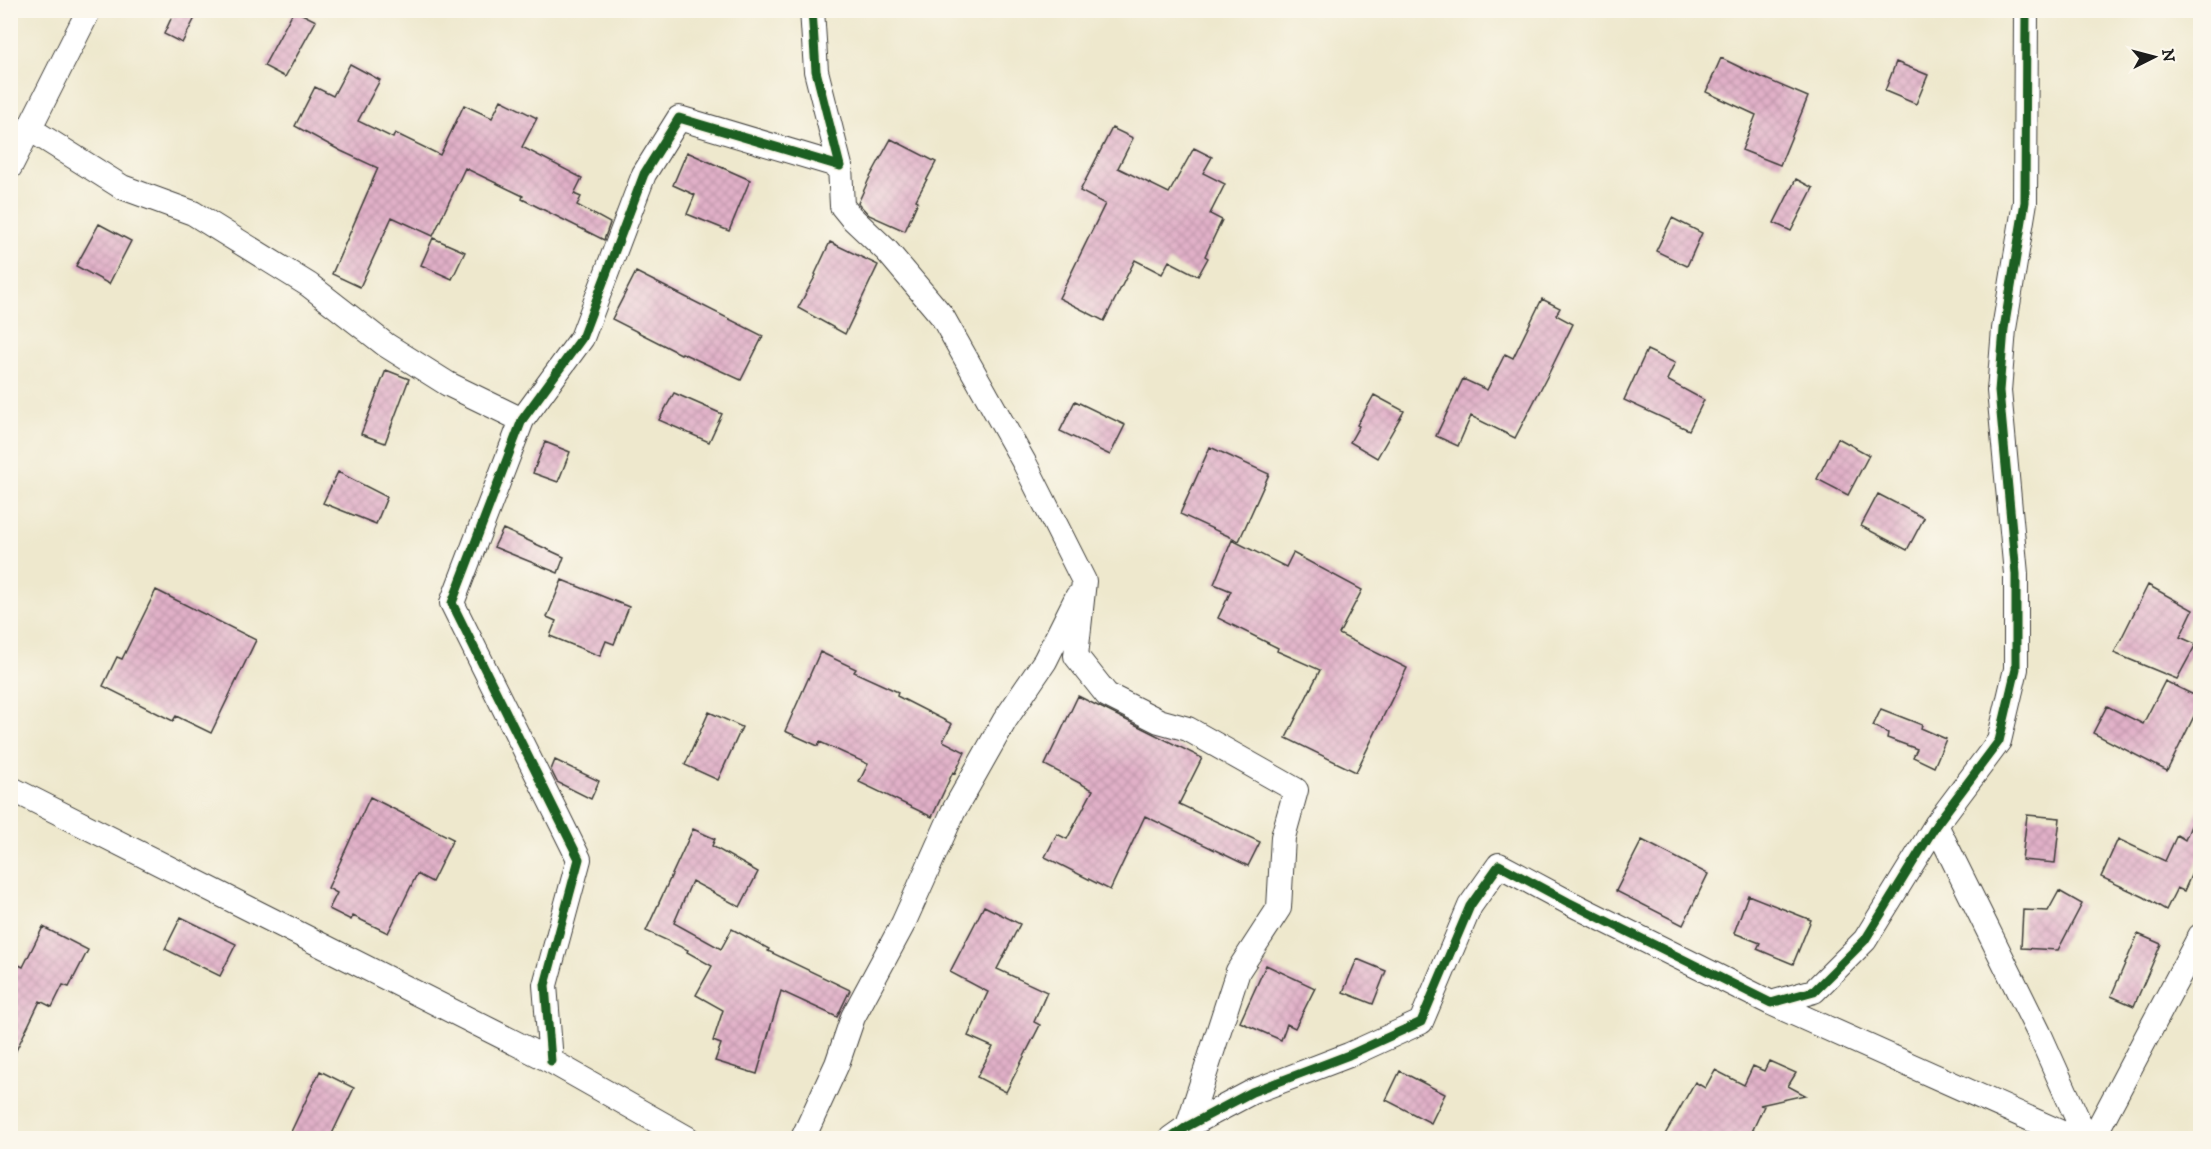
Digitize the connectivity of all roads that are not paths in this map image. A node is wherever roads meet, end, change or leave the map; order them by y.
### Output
1 (89, 10) edge
2 (812, 10) edge
3 (2026, 10) edge
4 (30, 129) junction
5 (840, 166) junction
6 (10, 167) edge
7 (522, 420) junction
8 (1084, 581) junction
9 (10, 788) edge
10 (1936, 825) junction
11 (2200, 936) edge
12 (1771, 1003) junction
13 (551, 1061) junction
14 (1179, 1132) edge
15 (687, 1138) edge
16 (803, 1138) edge
17 (2073, 1138) edge
18 (2086, 1138) edge
19 (2093, 1138) edge

1 - 4 street
2 - 5 street
3 - 10 street
4 - 6 street
4 - 7 street
5 - 7 street
5 - 8 street
7 - 13 street
8 - 14 street
8 - 16 street
9 - 13 street
10 - 12 street
10 - 18 street
11 - 19 street
12 - 14 street
12 - 17 street
13 - 15 street

